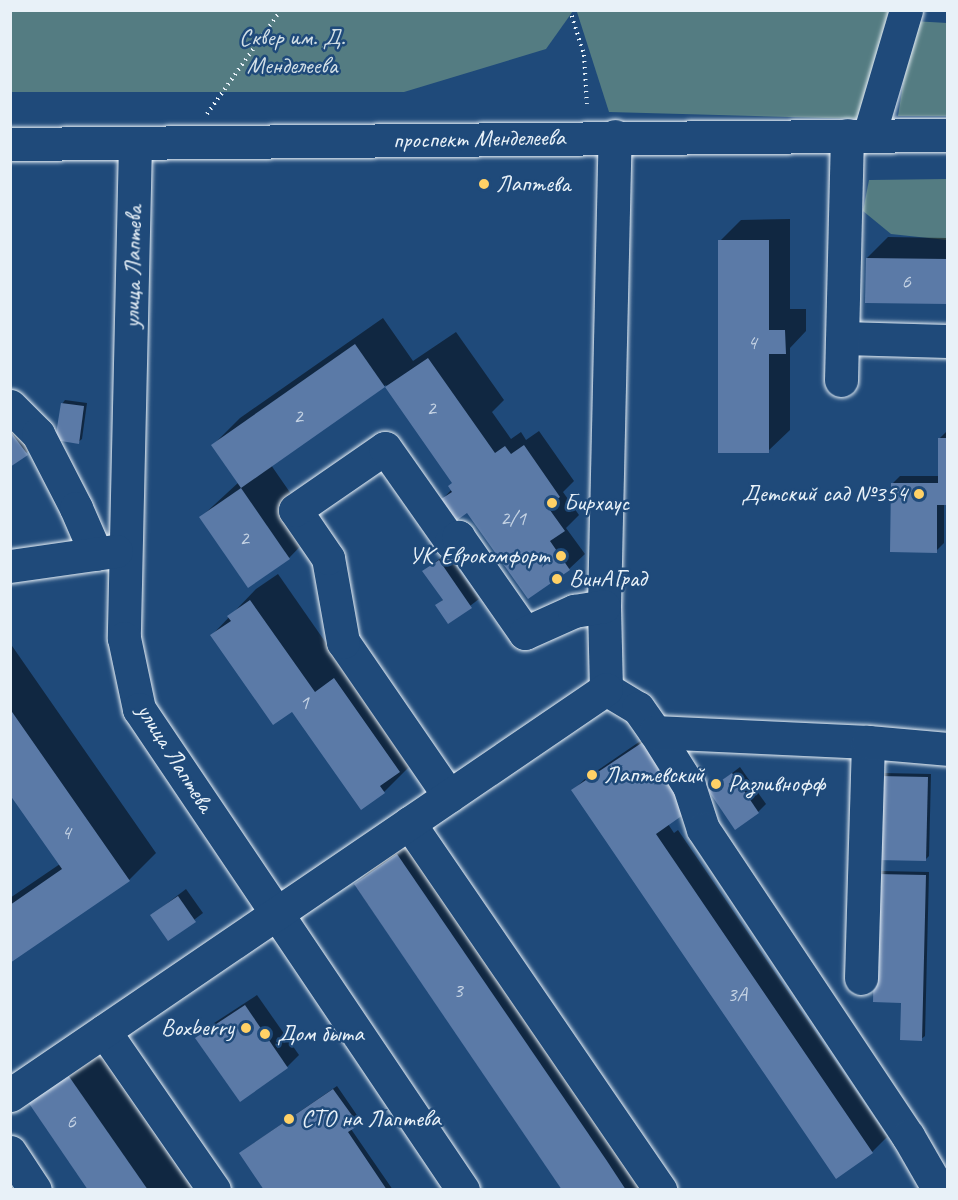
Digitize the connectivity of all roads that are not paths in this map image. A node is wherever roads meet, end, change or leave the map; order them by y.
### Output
1 (906, 10) edge
2 (858, 135) junction
3 (948, 135) edge
4 (615, 136) junction
5 (10, 144) edge
6 (135, 144) junction
7 (843, 339) junction
8 (948, 341) edge
9 (841, 380) dead end
10 (10, 406) edge
11 (112, 552) junction
12 (10, 566) edge
13 (604, 606) junction
14 (606, 689) junction
15 (655, 732) junction
16 (868, 742) junction
17 (948, 749) edge
18 (449, 796) junction
19 (409, 822) junction
20 (277, 913) junction
21 (861, 978) dead end
22 (104, 1031) junction
23 (10, 1095) edge
24 (10, 1152) edge
25 (35, 1190) edge
26 (214, 1190) edge
27 (463, 1190) edge
28 (660, 1190) edge
29 (939, 1190) edge

1 - 2 street
2 - 3 street, проспект Менделеева
2 - 4 street, проспект Менделеева
2 - 7 street
4 - 6 street, проспект Менделеева
4 - 13 street
5 - 6 street, проспект Менделеева
6 - 11 street, улица Лаптева
7 - 8 street
7 - 9 street
10 - 11 street
11 - 12 street
11 - 20 street, улица Лаптева
13 - 14 street
13 - 18 street
14 - 15 street
14 - 18 street
15 - 16 street
15 - 29 street
16 - 17 street
16 - 21 street
18 - 19 street
19 - 20 street
19 - 28 street
20 - 22 street
20 - 27 street, улица Лаптева
22 - 23 street
22 - 26 street
24 - 25 street

